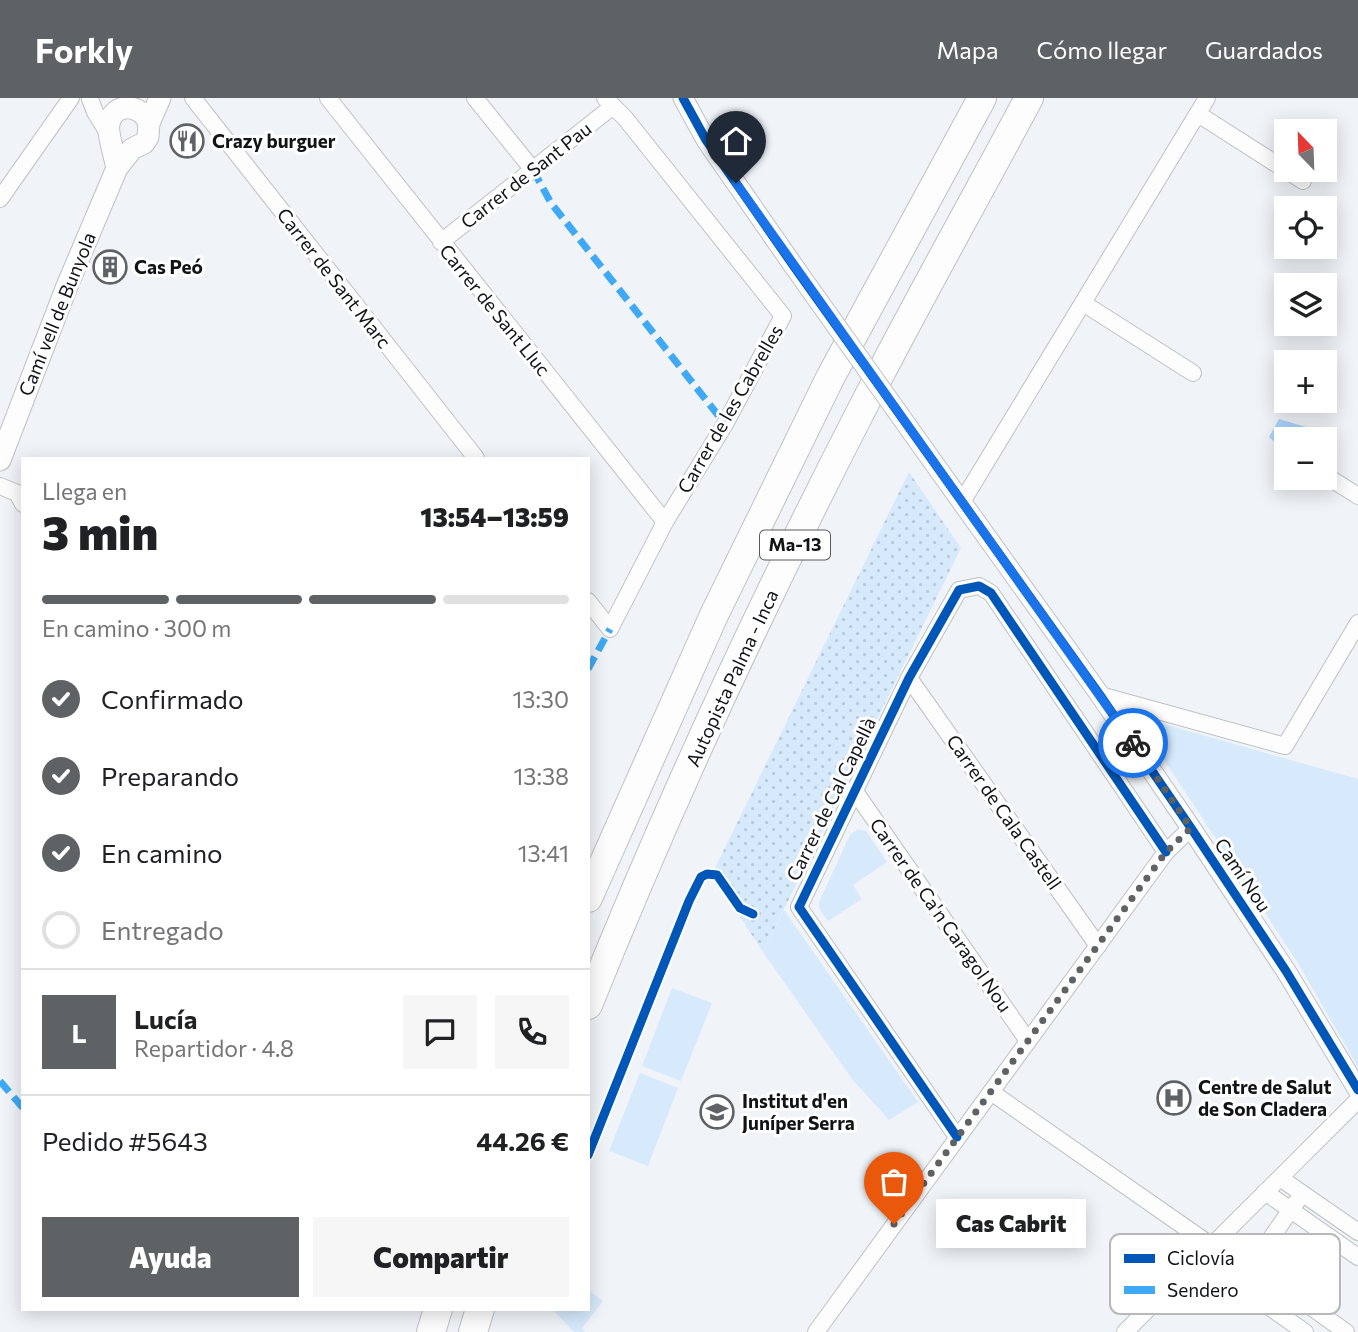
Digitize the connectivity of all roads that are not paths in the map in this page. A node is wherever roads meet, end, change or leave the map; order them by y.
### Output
1 (71, 98) edge
2 (160, 98) edge
3 (193, 98) edge
4 (328, 98) edge
5 (475, 98) edge
6 (683, 98) edge
7 (982, 98) edge
8 (1029, 98) edge
9 (1207, 98) edge
10 (89, 99) edge
11 (608, 103) edge
12 (135, 105) edge
13 (1198, 114) junction
14 (149, 124) junction
15 (118, 141) junction
16 (1274, 162) edge
17 (533, 170) junction
18 (0, 199) edge
19 (441, 242) junction
20 (1083, 303) junction
21 (1193, 373) dead end
22 (475, 457) edge
23 (0, 460) edge
24 (1337, 483) edge
25 (0, 486) edge
26 (1358, 496) edge
27 (21, 501) edge
28 (962, 502) junction
29 (665, 522) junction
30 (590, 604) edge
31 (1358, 623) edge
32 (909, 678) junction
33 (1100, 695) junction
34 (854, 790) junction
35 (1191, 828) junction
36 (1166, 852) junction
37 (590, 894) edge
38 (1098, 946) junction
39 (590, 1000) edge
40 (1028, 1041) junction
41 (1358, 1090) edge
42 (991, 1092) junction
43 (1358, 1100) edge
44 (957, 1137) junction
45 (1280, 1178) junction
46 (1265, 1192) junction
47 (1302, 1194) junction
48 (1291, 1210) junction
49 (1358, 1232) edge
50 (1201, 1234) edge
51 (1223, 1234) edge
52 (1274, 1234) edge
53 (1327, 1234) edge
54 (1340, 1243) edge
55 (1357, 1254) edge
56 (437, 1311) edge
57 (479, 1311) edge
58 (1143, 1314) edge
59 (1279, 1314) edge
60 (1321, 1314) edge
61 (431, 1332) edge
62 (473, 1332) edge
63 (816, 1332) edge
64 (1125, 1332) edge
65 (1305, 1332) edge
66 (1346, 1332) edge

1 - 18 street
2 - 14 main road
3 - 22 street, Carrer de Sant Marc
4 - 19 street, Carrer de Sant Lluc
5 - 17 street
6 - 28 street, Camí Nou, bridge
7 - 37 highway, Ma-13
8 - 39 highway, Autopista Palma - Inca / Ma-13
9 - 13 street
10 - 12 street
10 - 15 street
11 - 17 street, Carrer de Sant Pau
11 - 29 street, Carrer de les Cabrelles
12 - 14 main road
12 - 15 main road
13 - 16 street
13 - 20 street
14 - 15 main road
15 - 23 main road, Camí vell de Bunyola
17 - 19 street, Carrer de Sant Pau
19 - 29 street, Carrer de Sant Lluc
20 - 21 street
20 - 28 street
24 - 26 street
25 - 27 street
28 - 33 street, Camí Nou
29 - 30 street, Carrer de les Cabrelles
31 - 33 street
32 - 34 street, Carrer de Cal Capellà
32 - 36 street, Carrer de Cal Capellà
32 - 38 street, Carrer de Cala Castell
33 - 35 street, Camí Nou
34 - 40 street, Carrer de Ca'n Caragol Nou
34 - 44 street, Carrer de Cal Capellà
35 - 36 street
35 - 41 street, Camí Nou
36 - 38 street
38 - 40 street
40 - 42 street
42 - 44 street
42 - 50 street
43 - 45 street
44 - 63 street
45 - 46 street
45 - 47 street
46 - 48 street
46 - 51 street
47 - 48 street
47 - 49 street
48 - 52 street
48 - 53 street
54 - 55 street
56 - 61 highway
57 - 62 highway
58 - 64 street
59 - 65 street
60 - 66 street

